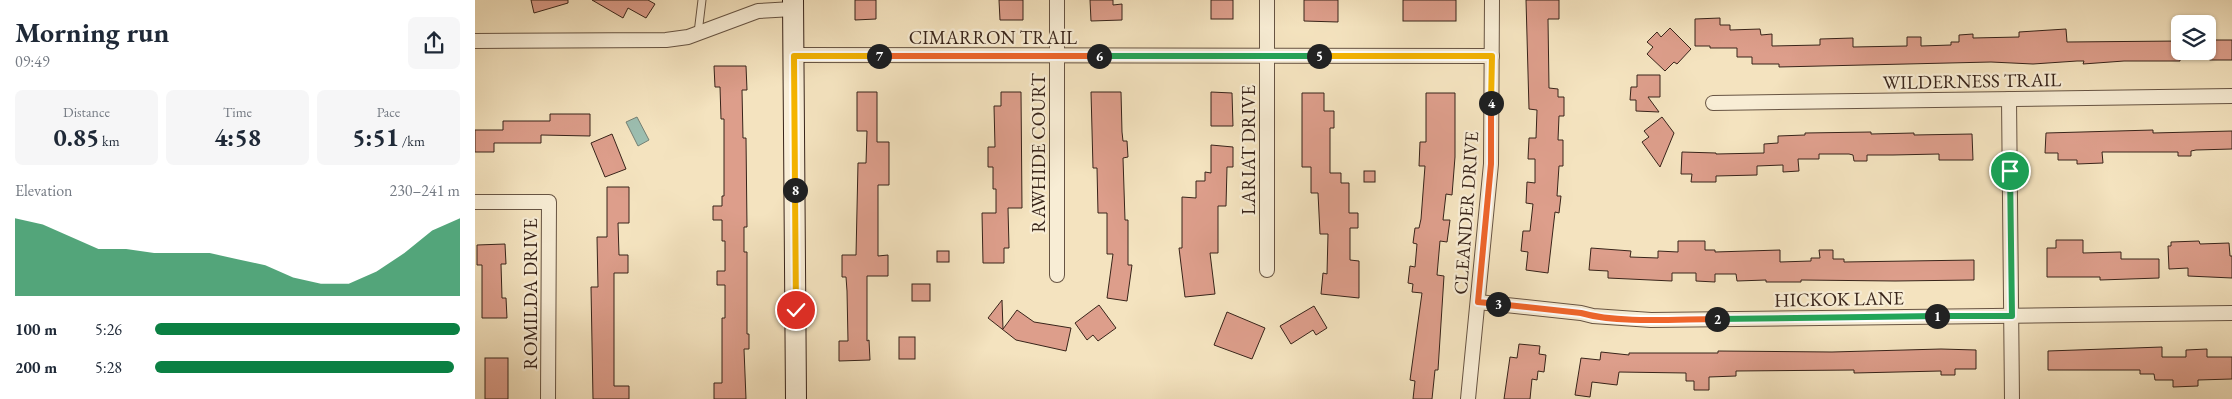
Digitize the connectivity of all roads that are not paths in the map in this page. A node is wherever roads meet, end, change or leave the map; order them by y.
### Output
1 (702, 0) edge
2 (1057, 0) edge
3 (1267, 0) edge
4 (1492, 0) edge
5 (793, 4) edge
6 (698, 33) junction
7 (475, 41) edge
8 (794, 56) junction
9 (1057, 56) junction
10 (1267, 56) junction
11 (1492, 56) junction
12 (2232, 96) edge
13 (2009, 99) junction
14 (1713, 103) dead end
15 (475, 202) edge
16 (1267, 270) dead end
17 (1057, 275) dead end
18 (1478, 302) junction
19 (2232, 313) edge
20 (2012, 316) junction
21 (548, 399) edge
22 (796, 399) edge
23 (1468, 399) edge
24 (2012, 399) edge

1 - 6 lane
2 - 9 street, RAWHIDE COURT
3 - 10 street, LARIAT DRIVE
4 - 11 street, CLEANDER DRIVE
5 - 6 street
5 - 8 street
6 - 7 street
8 - 9 street, CIMARRON TRAIL
8 - 22 street
9 - 10 street, CIMARRON TRAIL
9 - 17 street, RAWHIDE COURT
10 - 11 street, CIMARRON TRAIL
10 - 16 street, LARIAT DRIVE
11 - 18 street, CLEANDER DRIVE
12 - 13 street, WILDERNESS TRAIL
13 - 14 street, WILDERNESS TRAIL
13 - 20 street
15 - 21 street, ROMILDA DRIVE
18 - 20 street, HICKOK LANE
18 - 23 street, CLEANDER DRIVE
19 - 20 street, HICKOK LANE
20 - 24 street

